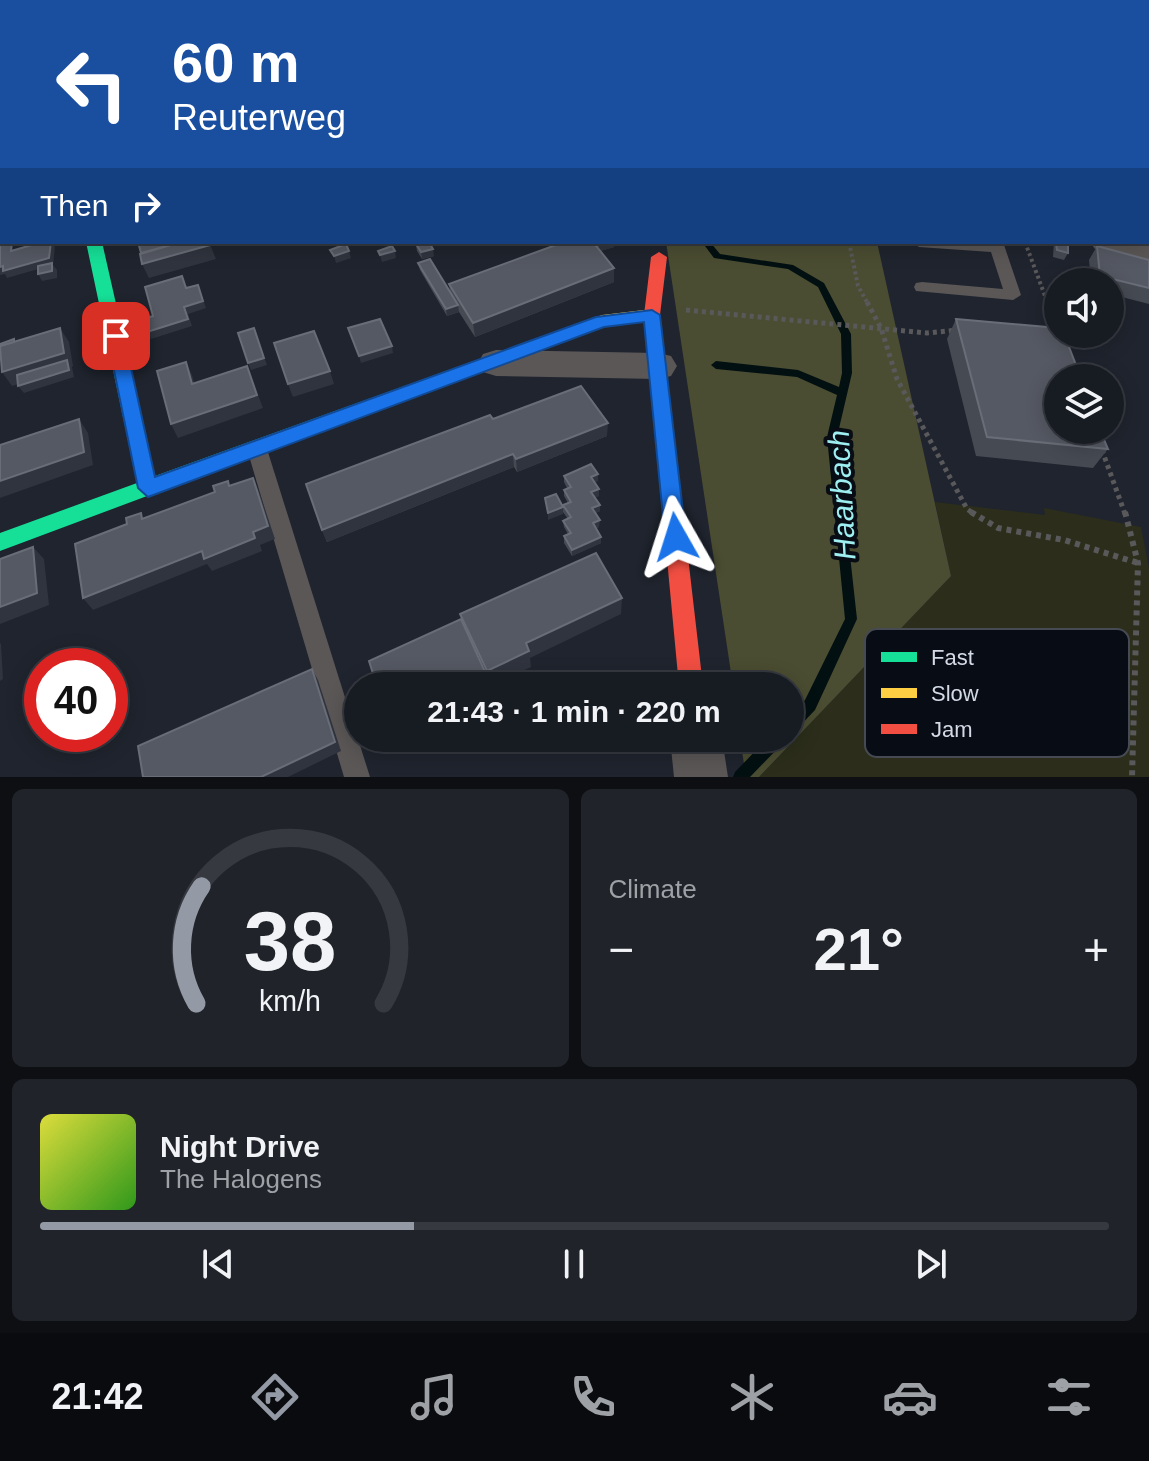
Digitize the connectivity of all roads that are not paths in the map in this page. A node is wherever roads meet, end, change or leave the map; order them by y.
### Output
1 (94, 244) edge
2 (970, 244) edge
3 (1113, 244) edge
4 (996, 245) edge
5 (1149, 254) edge
6 (659, 257) dead end
7 (922, 287) dead end
8 (652, 311) junction
9 (496, 363) junction
10 (658, 366) junction
11 (257, 449) junction
12 (148, 488) junction
13 (0, 542) edge
14 (690, 672) edge
15 (357, 777) edge

1 - 12 street
2 - 4 lane
3 - 5 street
4 - 7 lane
6 - 8 street
8 - 9 street
8 - 10 street
9 - 10 street
9 - 11 street
10 - 14 street
11 - 12 street
11 - 15 lane
12 - 13 street

